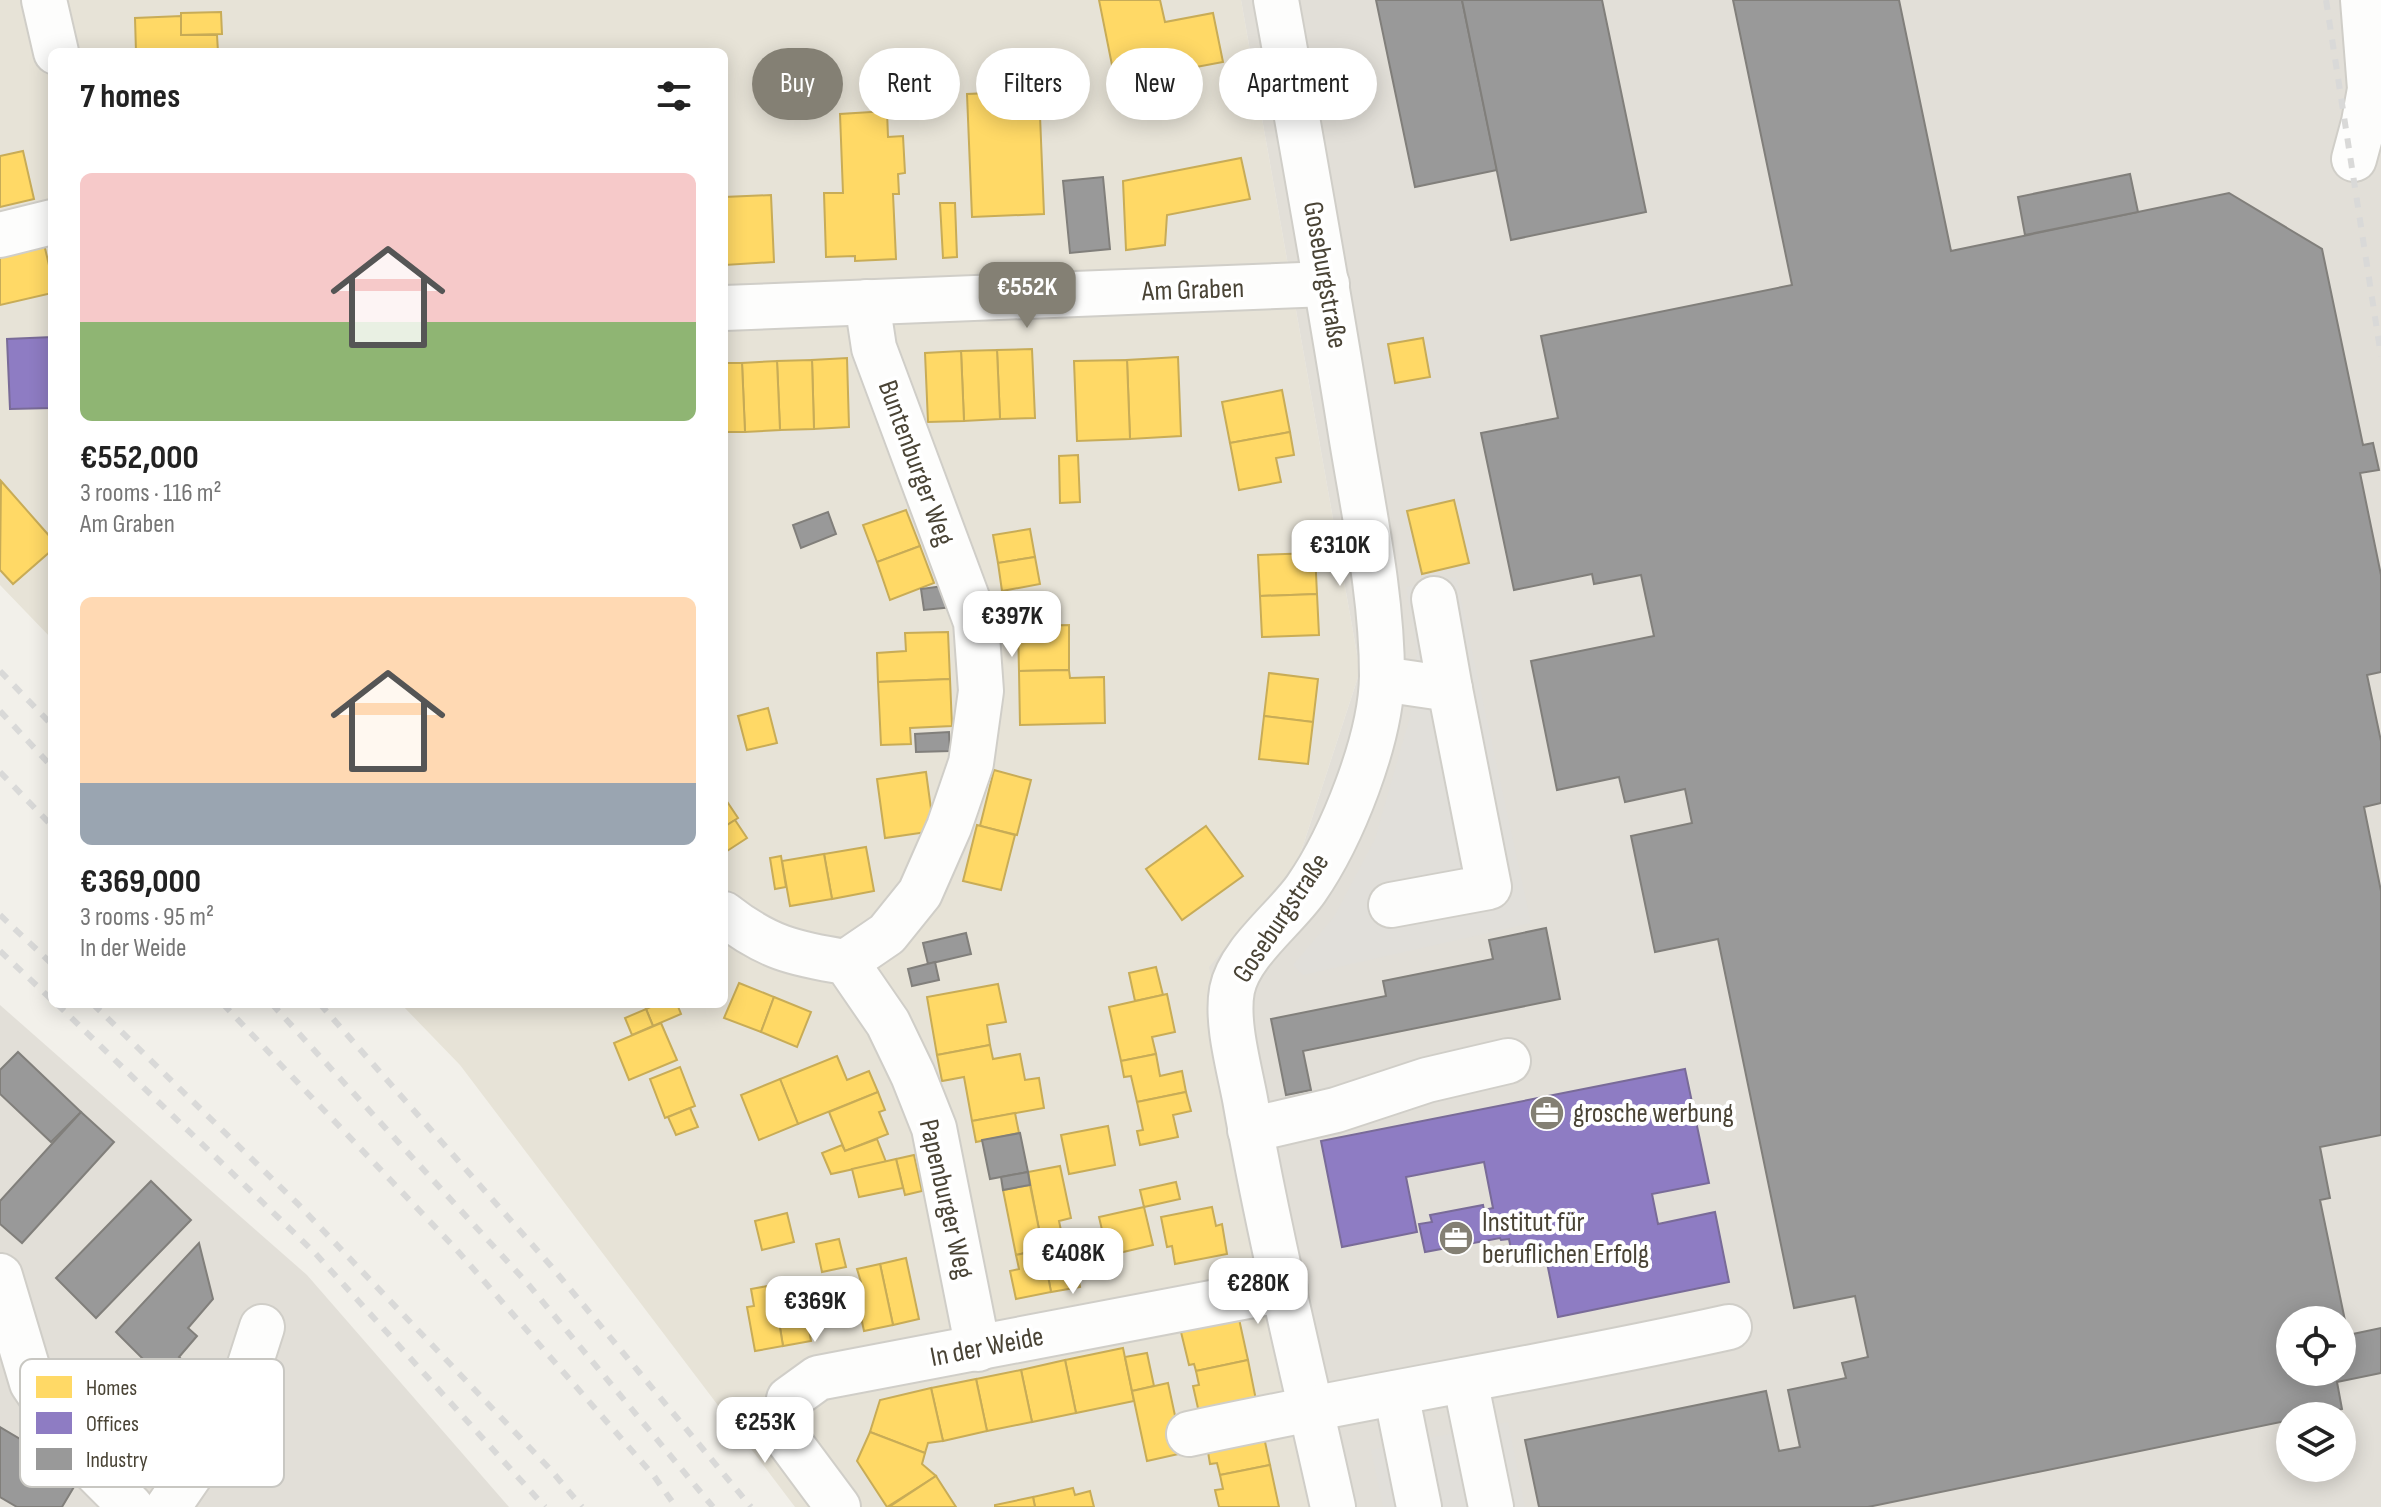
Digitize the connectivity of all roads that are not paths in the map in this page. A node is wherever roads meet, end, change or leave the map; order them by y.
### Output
1 (44, 0) edge
2 (1276, 0) edge
3 (2363, 0) edge
4 (55, 48) edge
5 (2354, 159) dead end
6 (48, 223) edge
7 (0, 235) edge
8 (1327, 284) junction
9 (867, 302) junction
10 (728, 308) edge
11 (1434, 599) dead end
12 (1382, 679) junction
13 (1450, 689) junction
14 (1391, 905) dead end
15 (728, 917) edge
16 (846, 962) junction
17 (1508, 1061) dead end
18 (1250, 1130) junction
19 (0, 1276) edge
20 (1285, 1289) junction
21 (262, 1327) dead end
22 (1729, 1327) dead end
23 (978, 1349) junction
24 (25, 1359) edge
25 (252, 1359) edge
26 (1465, 1380) junction
27 (1396, 1393) junction
28 (1311, 1409) junction
29 (1189, 1434) dead end
30 (111, 1487) edge
31 (182, 1487) edge
32 (131, 1507) edge
33 (168, 1507) edge
34 (838, 1507) edge
35 (1333, 1507) edge
36 (1419, 1507) edge
37 (1491, 1507) edge

1 - 4 street
2 - 8 street, Goseburgstraße
3 - 5 street
6 - 7 street
8 - 9 street, Am Graben
8 - 12 street, Goseburgstraße
9 - 10 street, Am Graben
9 - 16 street, Buntenburger Weg
11 - 13 street
12 - 13 street
12 - 18 street, Goseburgstraße
13 - 14 street
15 - 16 street
16 - 23 street, Papenburger Weg
17 - 18 street
18 - 20 street, Goseburgstraße
19 - 24 street
20 - 23 street, In der Weide
20 - 28 street, Goseburgstraße
21 - 25 street
22 - 26 street
23 - 34 street, In der Weide
26 - 27 street
26 - 37 street
27 - 28 street
27 - 36 street
28 - 29 street
28 - 35 street, Goseburgstraße
30 - 32 street
31 - 33 street

